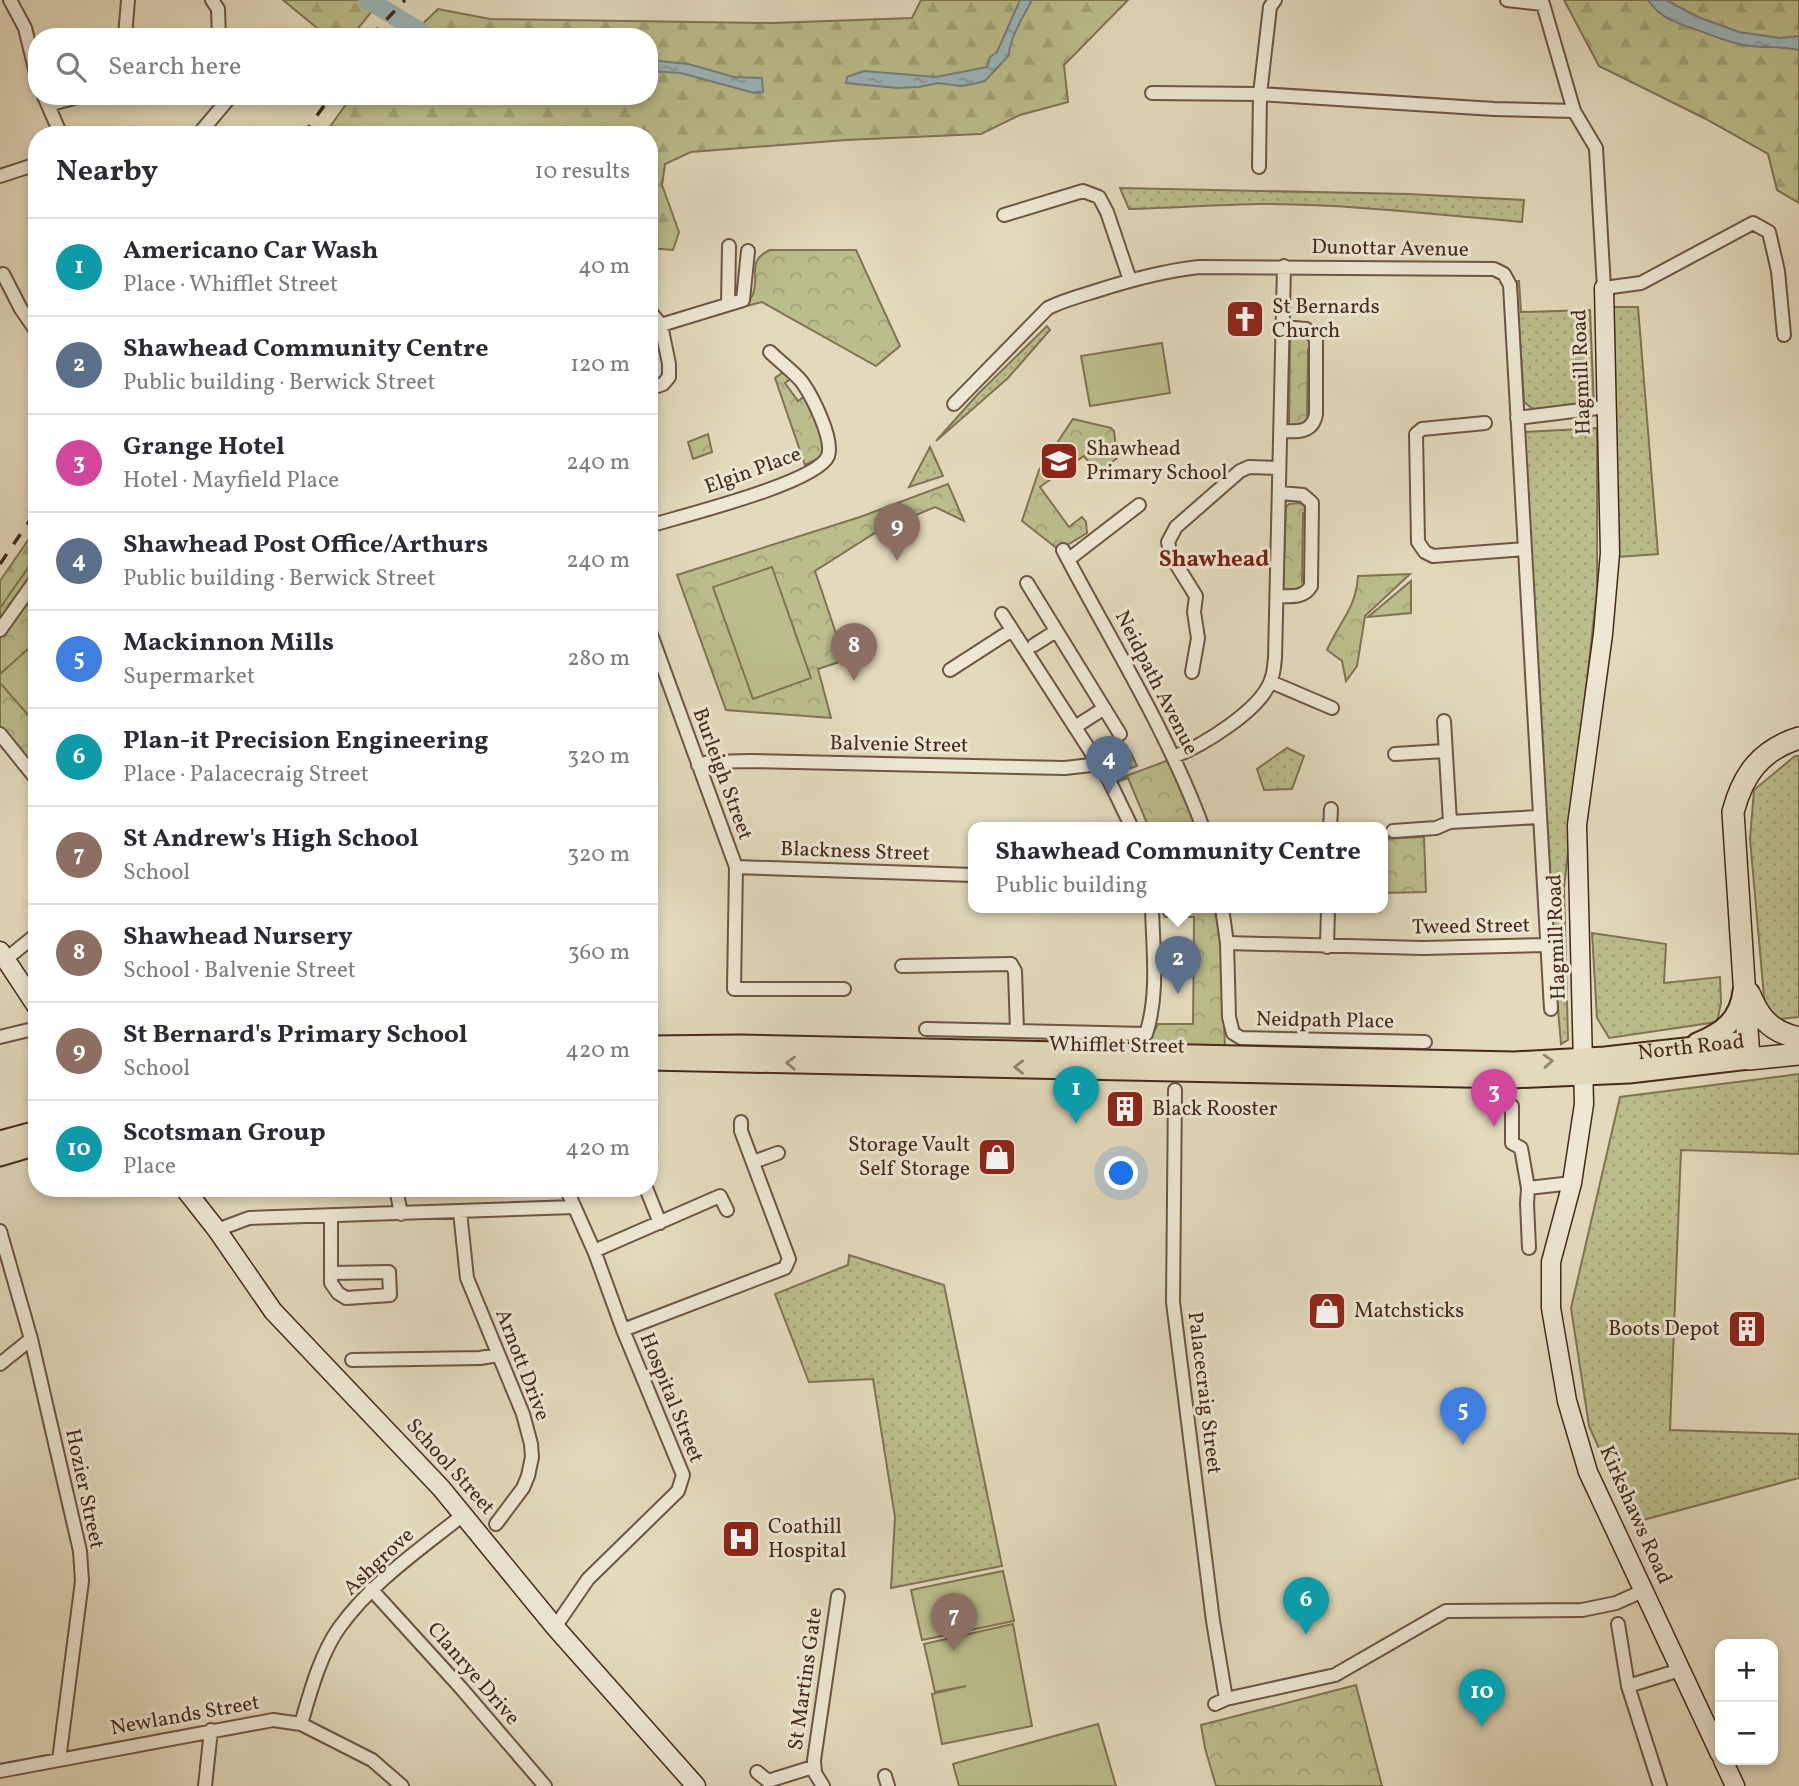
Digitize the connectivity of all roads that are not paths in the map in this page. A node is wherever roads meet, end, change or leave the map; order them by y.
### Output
1 (10, 0) edge
2 (128, 0) edge
3 (212, 0) edge
4 (1275, 0) edge
5 (1507, 0) edge
6 (126, 28) edge
7 (219, 28) edge
8 (28, 40) edge
9 (1152, 93) dead end
10 (1261, 94) junction
11 (48, 105) edge
12 (223, 105) edge
13 (1574, 111) junction
14 (57, 126) edge
15 (206, 126) edge
16 (28, 167) edge
17 (1259, 167) dead end
18 (0, 176) edge
19 (1004, 215) dead end
20 (729, 246) dead end
21 (748, 251) dead end
22 (1284, 266) junction
23 (3, 274) dead end
24 (1130, 280) junction
25 (1604, 288) junction
26 (728, 304) junction
27 (28, 319) edge
28 (658, 320) edge
29 (662, 325) junction
30 (1283, 327) junction
31 (1784, 335) dead end
32 (770, 352) dead end
33 (658, 386) edge
34 (954, 404) dead end
35 (1606, 407) junction
36 (1517, 418) junction
37 (1485, 423) dead end
38 (1280, 431) junction
39 (1279, 468) junction
40 (1280, 493) junction
41 (1139, 505) dead end
42 (658, 523) edge
43 (1525, 550) junction
44 (1027, 583) dead end
45 (28, 591) edge
46 (1277, 596) junction
47 (1002, 614) dead end
48 (0, 630) edge
49 (1012, 630) junction
50 (1056, 632) junction
51 (1034, 645) dead end
52 (658, 654) edge
53 (950, 670) dead end
54 (1192, 672) dead end
55 (1271, 682) junction
56 (1332, 708) dead end
57 (1103, 709) junction
58 (1444, 721) dead end
59 (1075, 727) junction
60 (0, 734) edge
61 (1120, 734) dead end
62 (1799, 738) edge
63 (1446, 751) junction
64 (1395, 754) dead end
65 (1174, 757) junction
66 (1098, 762) junction
67 (698, 765) junction
68 (28, 769) edge
69 (1331, 809) dead end
70 (1539, 817) junction
71 (1129, 822) edge
72 (1201, 822) edge
73 (1330, 822) edge
74 (1450, 822) junction
75 (1393, 831) dead end
76 (736, 867) junction
77 (968, 875) edge
78 (1152, 913) edge
79 (1223, 913) edge
80 (1328, 913) edge
81 (28, 940) edge
82 (1227, 943) junction
83 (1547, 945) junction
84 (1327, 947) junction
85 (3, 955) edge
86 (902, 966) dead end
87 (1745, 981) junction
88 (844, 989) dead end
89 (28, 993) edge
90 (1551, 1009) dead end
91 (28, 1030) edge
92 (926, 1030) dead end
93 (1017, 1031) junction
94 (0, 1037) edge
95 (1425, 1042) dead end
96 (1798, 1042) edge
97 (658, 1046) edge
98 (1749, 1050) junction
99 (1676, 1051) junction
100 (658, 1060) edge
101 (1209, 1063) junction
102 (1583, 1067) junction
103 (1074, 1068) junction
104 (1175, 1090) dead end
105 (1073, 1099) dead end
106 (1511, 1106) dead end
107 (741, 1122) dead end
108 (28, 1133) edge
109 (0, 1141) edge
110 (28, 1148) edge
111 (778, 1153) dead end
112 (0, 1156) edge
113 (753, 1162) junction
114 (1573, 1183) junction
115 (1528, 1188) junction
116 (191, 1197) edge
117 (398, 1197) edge
118 (569, 1197) edge
119 (650, 1197) edge
120 (573, 1208) junction
121 (727, 1210) dead end
122 (460, 1212) junction
123 (401, 1214) junction
124 (331, 1215) junction
125 (660, 1223) junction
126 (217, 1230) junction
127 (0, 1231) edge
128 (1529, 1248) dead end
129 (594, 1251) junction
130 (331, 1273) junction
131 (623, 1331) junction
132 (31, 1339) junction
133 (498, 1355) junction
134 (352, 1360) dead end
135 (0, 1364) edge
136 (463, 1515) junction
137 (496, 1524) dead end
138 (372, 1589) junction
139 (1643, 1591) junction
140 (838, 1596) dead end
141 (1618, 1624) dead end
142 (555, 1627) junction
143 (1680, 1670) junction
144 (1628, 1686) junction
145 (301, 1724) junction
146 (211, 1730) junction
147 (1715, 1744) edge
148 (59, 1760) junction
149 (1725, 1765) edge
150 (813, 1767) junction
151 (0, 1771) edge
152 (757, 1772) dead end
153 (691, 1781) edge
154 (767, 1784) edge
155 (205, 1786) edge
156 (401, 1786) edge
157 (544, 1786) edge
158 (823, 1786) edge
159 (1660, 1786) edge
160 (1735, 1786) edge

1 - 8 street
2 - 6 street
3 - 7 street
4 - 10 street
5 - 13 street, Hagmill Road
9 - 10 street
10 - 13 street
10 - 17 street
11 - 14 street
12 - 15 street
13 - 25 street, Hagmill Road
16 - 18 street
19 - 24 street
20 - 26 street
21 - 26 street
22 - 24 street, Dunottar Avenue
22 - 30 street
22 - 36 street, Dunottar Avenue
23 - 27 street
24 - 34 street, Dunottar Avenue
25 - 31 street
25 - 35 street, Hagmill Road
26 - 29 street
28 - 29 street
29 - 33 street
30 - 38 street
30 - 38 street
32 - 42 street, Elgin Place
35 - 36 street
35 - 102 street, Hagmill Road
36 - 43 street, Dunottar Avenue
37 - 43 street
38 - 39 street
39 - 40 street
39 - 54 street
40 - 46 street
40 - 46 street
41 - 65 street, Neidpath Avenue
43 - 70 street, Dunottar Avenue
44 - 50 street
45 - 48 street
46 - 55 street
47 - 49 street
49 - 53 street
49 - 59 street
50 - 51 street
50 - 57 street
52 - 67 street, Burleigh Street
55 - 56 street
55 - 65 street
57 - 59 street
57 - 61 street
58 - 63 street
59 - 66 street
60 - 68 street
62 - 87 highway
63 - 64 street
63 - 74 street
65 - 72 street, Neidpath Avenue
66 - 67 street, Balvenie Street
66 - 71 street
67 - 76 street, Burleigh Street
69 - 73 street
70 - 74 street
70 - 83 street, Dunottar Avenue
74 - 75 street
76 - 77 street, Blackness Street
76 - 88 street, Burleigh Street
78 - 93 street
79 - 82 street
80 - 84 street
81 - 85 street
82 - 84 street, Tweed Street
82 - 95 street, Neidpath Place
83 - 84 street, Tweed Street
83 - 90 street, Dunottar Avenue
85 - 89 street
86 - 93 street
87 - 96 highway
87 - 98 highway
87 - 99 main road
91 - 94 street
92 - 93 street
96 - 98 highway, North Road
97 - 101 main road, Whifflet Street
98 - 99 main road, North Road
98 - 102 main road, North Road
99 - 102 main road, North Road
103 -> 100 main road, Whifflet Street
101 - 102 main road, Whifflet Street
101 - 103 main road, Whifflet Street
102 - 114 street, Kirkshaws Road
103 - 105 street
104 - 139 street, Palacecraig Street
106 - 115 street
107 - 113 street
108 - 109 main road
110 - 112 main road
111 - 113 street
113 - 131 street
114 - 115 street
114 - 139 street, Kirkshaws Road
115 - 128 street
116 - 126 street, School Street
117 - 123 street
118 - 120 street, Hospital Street
119 - 125 street
120 - 122 street
120 - 129 street, Hospital Street
121 - 125 street
122 - 123 street
122 - 133 street, Arnott Drive
123 - 124 street
124 - 126 street
124 - 130 street
125 - 129 street
126 - 136 street, School Street
127 - 132 street, Hozier Street
129 - 131 street, Hospital Street
130 - 130 street
131 - 142 street, Hospital Street
132 - 135 street
132 - 148 street, Hozier Street
133 - 134 street
133 - 137 street, Arnott Drive
136 - 138 street, Ashgrove
136 - 142 street, School Street
138 - 145 street, Ashgrove
138 - 157 street, Clanrye Drive
139 - 143 street, Kirkshaws Road
140 - 150 street, St Martins Gate
141 - 144 street
142 - 153 street, School Street
143 - 144 street
143 - 147 street, Kirkshaws Road
144 - 159 street
145 - 146 street, Newlands Street
145 - 156 street, Newlands Street
146 - 148 street, Newlands Street
146 - 155 street
148 - 151 street, Newlands Street
149 - 160 street
150 - 154 street, St Martins Gate
150 - 158 street, St Martins Gate
152 - 154 street, St Martins Gate

